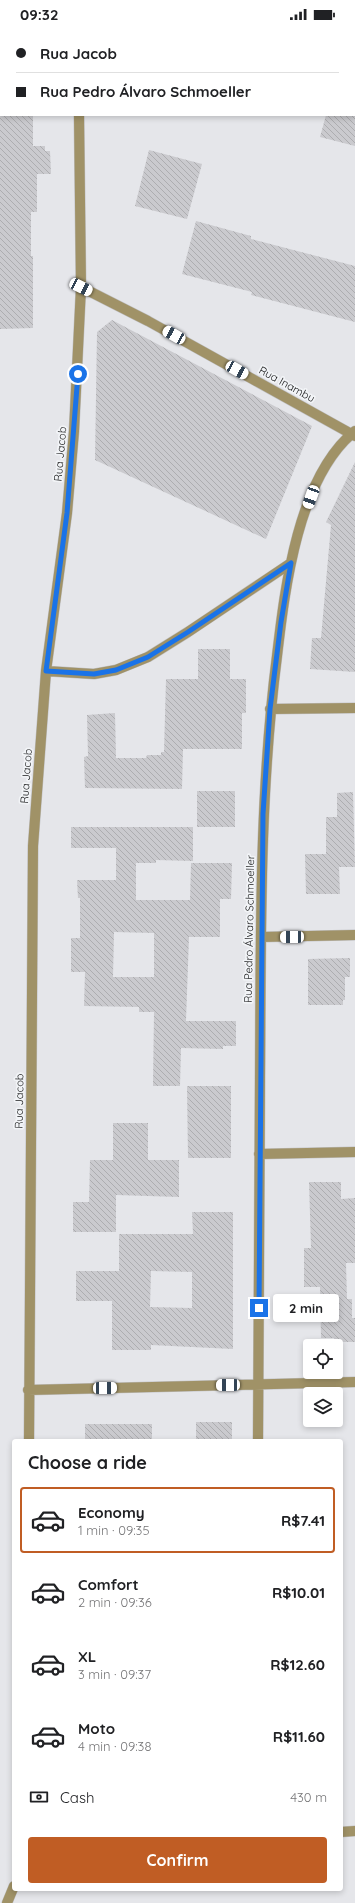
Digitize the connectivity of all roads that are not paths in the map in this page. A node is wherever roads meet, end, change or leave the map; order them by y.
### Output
1 (78, 116) edge
2 (81, 287) junction
3 (354, 434) edge
4 (291, 563) junction
5 (46, 671) junction
6 (355, 708) edge
7 (270, 709) junction
8 (355, 936) edge
9 (261, 937) junction
10 (355, 1152) edge
11 (259, 1154) junction
12 (355, 1382) edge
13 (258, 1385) junction
14 (28, 1390) junction
15 (29, 1439) edge
16 (258, 1439) edge
17 (355, 1831) edge
18 (343, 1832) edge
19 (12, 1891) edge
20 (7, 1903) edge

1 - 2 street, Rua Jacob
2 - 3 street, Rua Inambu
2 - 5 street, Rua Jacob
3 - 4 street, Rua Pedro Álvaro Schmoeller
4 - 5 street
4 - 7 street, Rua Pedro Álvaro Schmoeller
5 - 14 street, Rua Jacob
6 - 7 street
7 - 9 street, Rua Pedro Álvaro Schmoeller
8 - 9 street
9 - 11 street, Rua Pedro Álvaro Schmoeller
10 - 11 street
11 - 13 street, Rua Pedro Álvaro Schmoeller
12 - 13 street
13 - 14 street
13 - 16 street, Rua Pedro Álvaro Schmoeller
14 - 15 street, Rua Jacob
17 - 18 street
19 - 20 street

